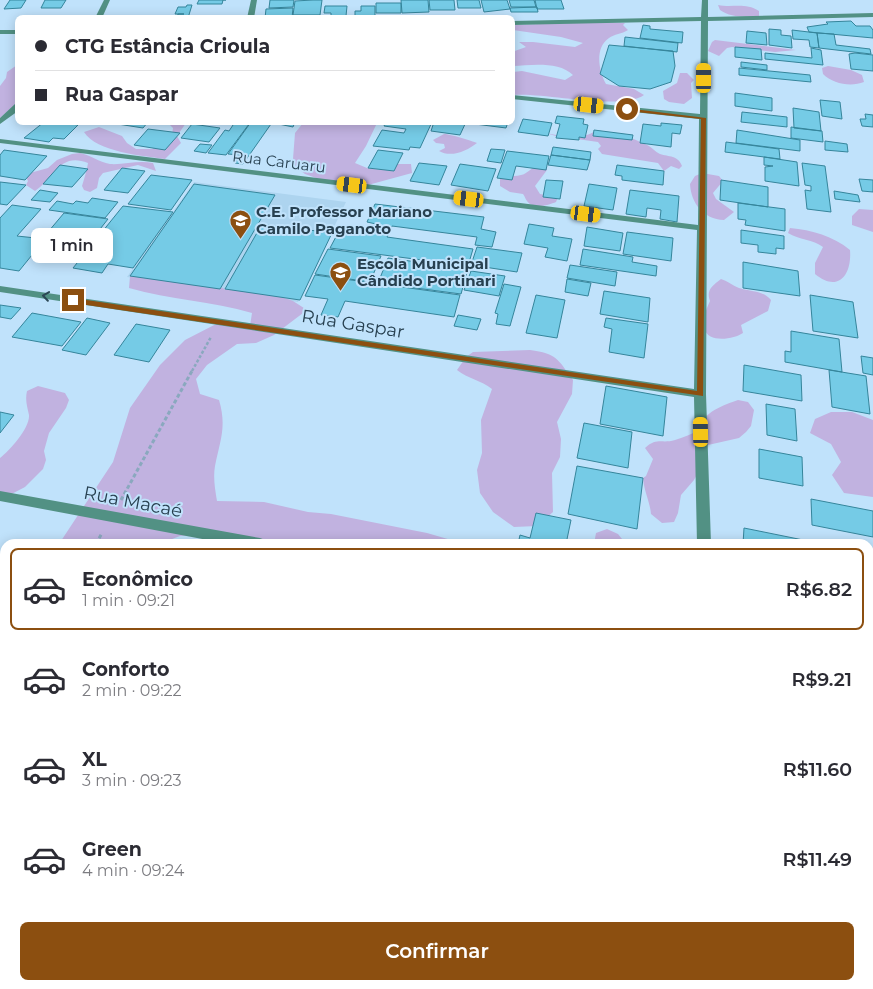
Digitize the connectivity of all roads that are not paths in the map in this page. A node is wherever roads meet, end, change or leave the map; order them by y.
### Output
1 (106, 0) edge
2 (254, 0) edge
3 (705, 0) edge
4 (99, 15) edge
5 (251, 15) edge
6 (873, 15) edge
7 (704, 20) junction
8 (515, 23) edge
9 (0, 32) edge
10 (15, 32) edge
11 (515, 97) edge
12 (15, 109) edge
13 (704, 118) junction
14 (0, 122) edge
15 (0, 141) edge
16 (703, 228) junction
17 (0, 290) edge
18 (700, 394) junction
19 (0, 496) edge
20 (234, 539) edge
21 (704, 539) edge

1 - 4 street
2 - 5 street
3 - 7 street
6 - 7 street
7 - 8 street
7 - 13 street
9 - 10 street
11 - 13 street
12 - 14 street
13 - 16 street
15 - 16 street, Rua Caruaru
16 - 18 street
18 -> 17 street, Rua Gaspar
18 - 21 street
19 - 20 street, Rua Macaé

